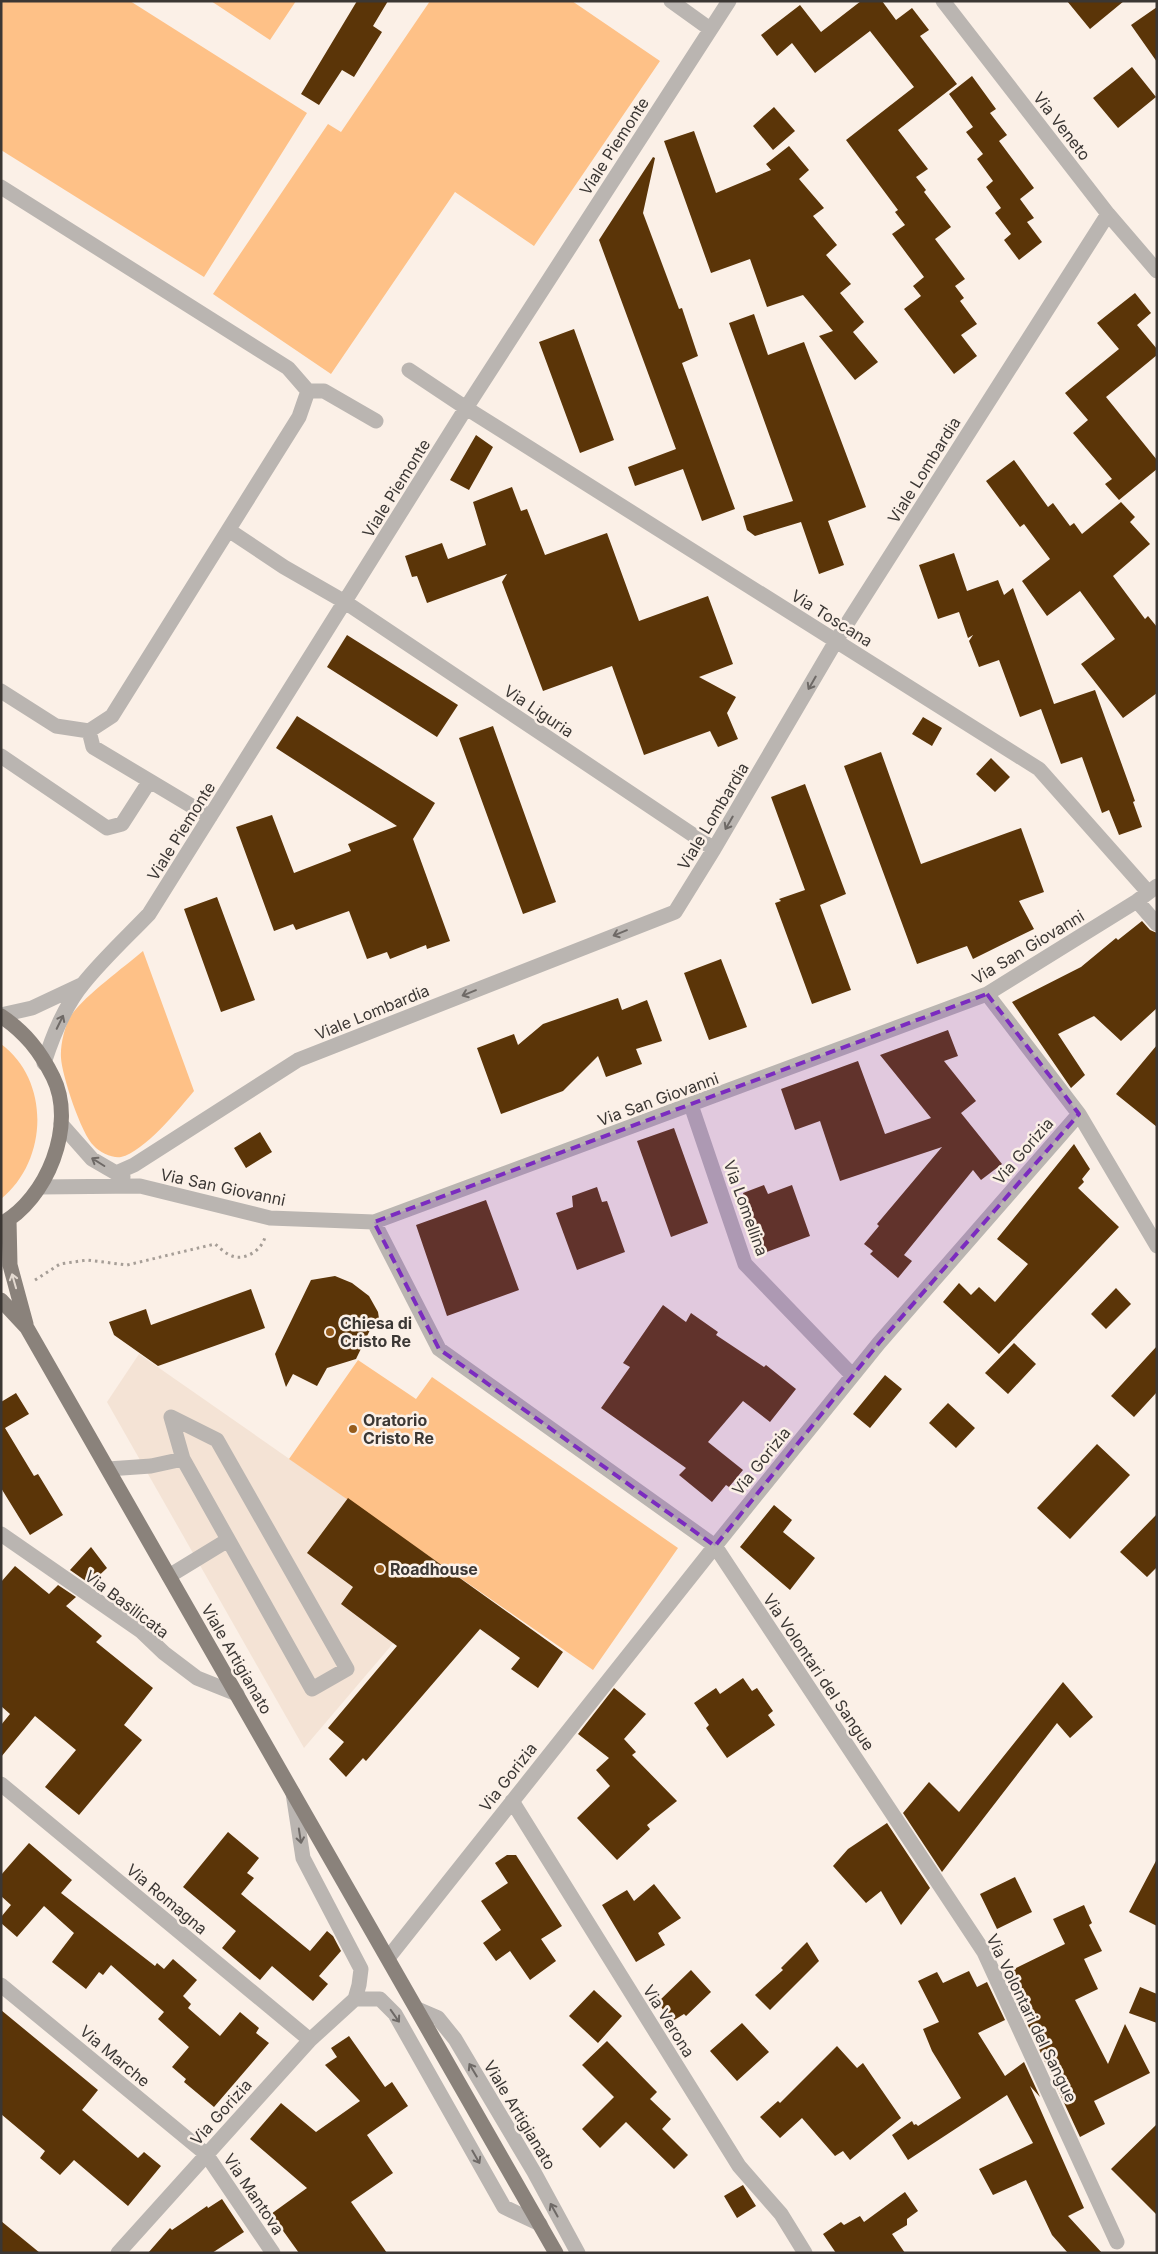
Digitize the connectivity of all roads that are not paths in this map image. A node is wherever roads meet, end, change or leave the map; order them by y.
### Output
1 (671, 1) edge
2 (729, 1) edge
3 (943, 1) edge
4 (710, 29) junction
5 (1, 187) edge
6 (1108, 214) junction
7 (1157, 271) edge
8 (409, 370) dead end
9 (308, 391) junction
10 (466, 408) junction
11 (376, 421) dead end
12 (230, 531) junction
13 (345, 602) junction
14 (836, 641) junction
15 (1, 692) edge
16 (90, 731) junction
17 (1, 756) edge
18 (149, 782) junction
19 (210, 817) junction
20 (714, 849) junction
21 (1147, 893) edge
22 (1157, 924) edge
23 (82, 984) junction
24 (987, 994) junction
25 (1, 1015) edge
26 (44, 1063) junction
27 (691, 1105) junction
28 (1079, 1114) junction
29 (60, 1124) junction
30 (116, 1173) junction
31 (140, 1186) junction
32 (40, 1187) junction
33 (5, 1222) edge
34 (374, 1222) junction
35 (1157, 1246) edge
36 (1, 1300) edge
37 (27, 1328) junction
38 (852, 1376) junction
39 (183, 1459) junction
40 (108, 1469) junction
41 (1, 1534) edge
42 (228, 1540) junction
43 (714, 1546) junction
44 (169, 1576) junction
45 (237, 1694) junction
46 (1, 1784) edge
47 (292, 1788) junction
48 (512, 1801) junction
49 (388, 1958) junction
50 (1, 1985) edge
51 (354, 1999) junction
52 (417, 2009) junction
53 (310, 2040) junction
54 (206, 2154) junction
55 (540, 2224) junction
56 (1117, 2242) dead end
57 (118, 2253) edge
58 (272, 2253) edge
59 (556, 2253) edge
60 (578, 2253) edge
61 (805, 2253) edge

1 - 4 street
2 - 4 street, Viale Piemonte
3 - 6 street, Via Veneto
4 - 10 street, Viale Piemonte
5 - 9 street
6 - 7 street, Via Veneto
6 - 14 street, Viale Lombardia
8 - 10 street, Via Toscana
9 - 11 street
9 - 12 street
10 - 13 street, Viale Piemonte
10 - 14 street, Via Toscana
12 - 13 street, Via Liguria
12 - 16 street
13 - 19 street, Viale Piemonte
13 - 20 street, Via Liguria
14 -> 20 street, Viale Lombardia
14 - 21 street, Via Toscana
15 - 16 street
16 - 18 street
17 - 18 street
18 - 19 street
19 - 23 street, Viale Piemonte
20 -> 30 street, Viale Lombardia
21 - 22 street, Via Toscana
21 - 24 street, Via San Giovanni
23 - 25 street, Viale Piemonte
26 -> 23 street, Viale Piemonte
24 - 27 street, Via San Giovanni
24 - 28 street
25 - 26 main road
26 - 29 main road
27 - 34 street, Via San Giovanni
27 - 38 street, Via Lomellina
28 - 35 street
28 - 38 street, Via Gorizia
30 -> 29 street, Via San Giovanni
29 - 32 main road
30 - 31 street, Via San Giovanni
31 - 32 street, Via San Giovanni
31 - 34 street, Via San Giovanni
32 - 33 main road
37 -> 33 main road, Viale Artigianato
34 - 43 street, Via Volontari del Sangue
36 - 37 main road, Viale Artigianato
37 - 40 main road, Viale Artigianato
38 - 43 street, Via Gorizia
39 - 40 street
39 - 42 street
39 - 42 street
40 - 44 main road, Viale Artigianato
41 - 45 street, Via Basilicata
42 - 44 street
43 - 48 street, Via Gorizia
43 - 56 street, Via Volontari del Sangue
44 - 45 main road, Viale Artigianato
45 - 47 main road, Viale Artigianato
46 - 53 street, Via Romagna
47 - 49 main road, Viale Artigianato
47 -> 51 street
48 - 49 street, Via Gorizia
48 - 61 street, Via Verona
49 - 52 main road, Viale Artigianato
50 - 54 street, Via Marche
51 - 53 street, Via Gorizia
51 -> 55 street
52 - 55 main road, Viale Artigianato
60 -> 52 street, Viale Artigianato
53 - 54 street, Via Gorizia
54 - 57 street, Via Gorizia
54 - 58 street, Via Mantova
55 - 59 main road, Viale Artigianato

